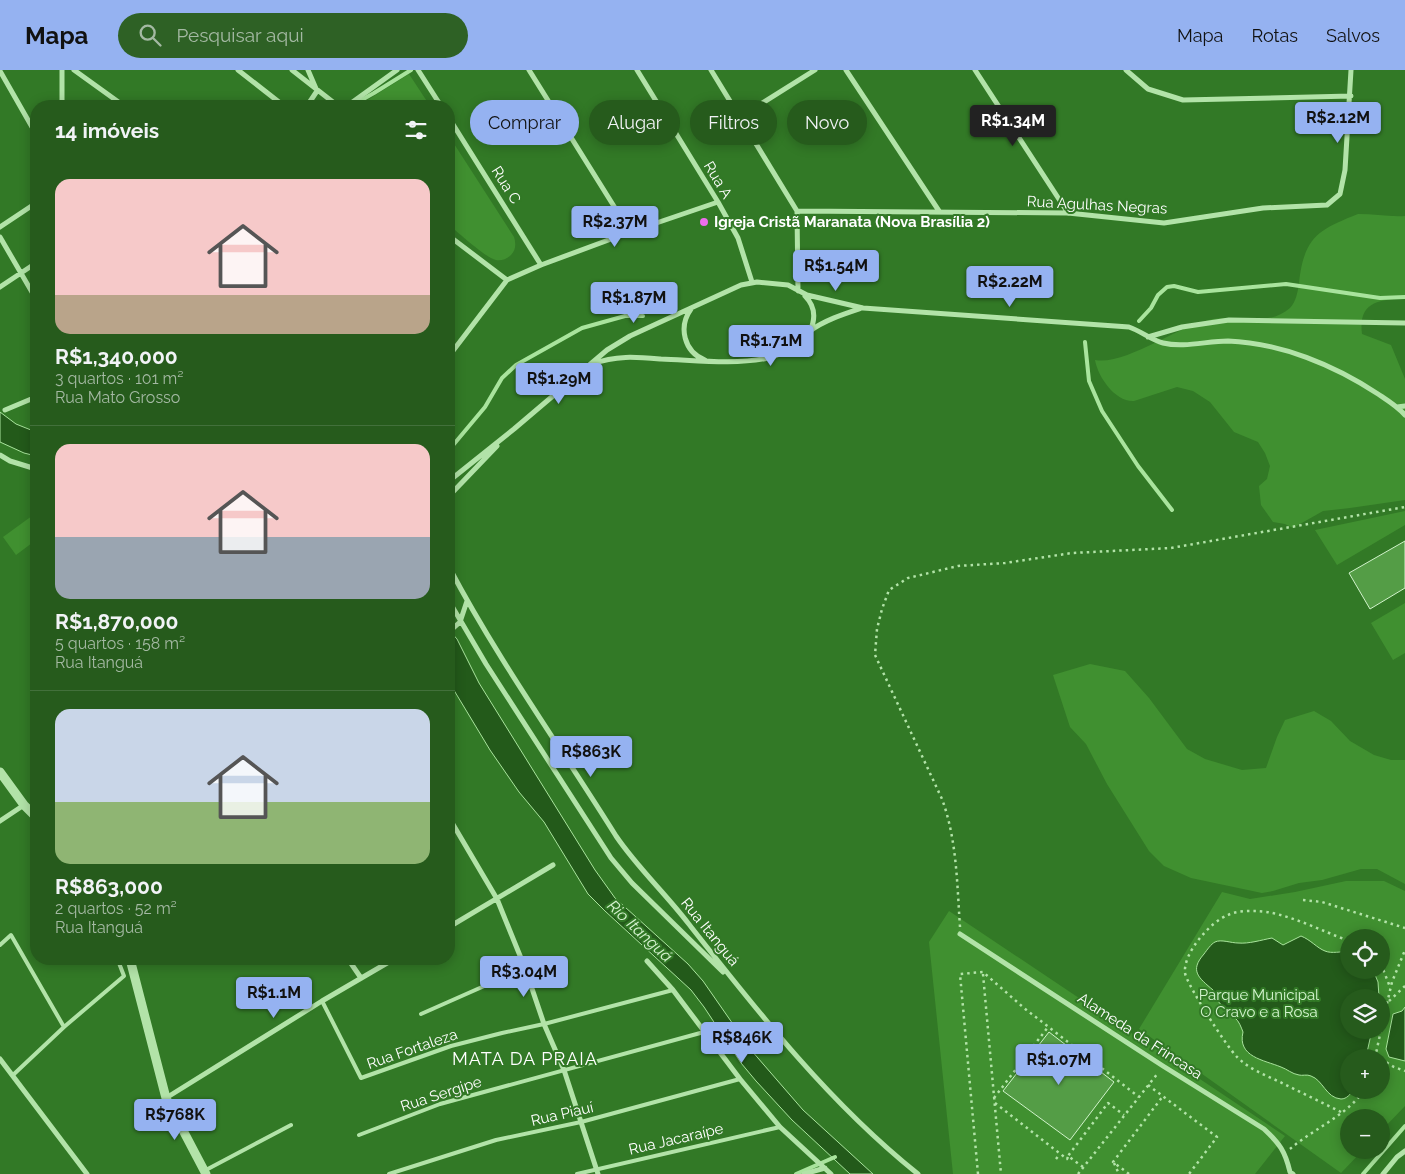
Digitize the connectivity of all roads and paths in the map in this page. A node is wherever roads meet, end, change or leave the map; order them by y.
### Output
1 (62, 70) edge
2 (74, 70) edge
3 (238, 70) edge
4 (292, 70) edge
5 (308, 70) edge
6 (397, 70) edge
7 (418, 70) edge
8 (529, 70) edge
9 (637, 70) edge
10 (711, 70) edge
11 (815, 70) edge
12 (846, 70) edge
13 (975, 70) edge
14 (1126, 70) edge
15 (1351, 70) edge
16 (0, 72) edge
17 (317, 90) junction
18 (1350, 96) junction
19 (62, 100) edge
20 (116, 100) edge
21 (276, 100) edge
22 (311, 100) edge
23 (330, 100) edge
24 (355, 100) edge
25 (437, 100) edge
26 (730, 100) edge
27 (767, 100) edge
28 (30, 124) edge
29 (455, 127) edge
30 (757, 145) edge
31 (718, 202) junction
32 (30, 207) edge
33 (797, 211) junction
34 (939, 211) junction
35 (1068, 214) junction
36 (0, 227) edge
37 (630, 232) junction
38 (0, 237) edge
39 (455, 241) edge
40 (542, 265) junction
41 (30, 267) edge
42 (22, 273) junction
43 (507, 280) junction
44 (752, 282) junction
45 (0, 287) edge
46 (30, 288) edge
47 (800, 292) junction
48 (693, 307) junction
49 (863, 308) junction
50 (1405, 323) edge
51 (810, 331) junction
52 (1148, 337) junction
53 (455, 348) edge
54 (715, 362) junction
55 (590, 365) junction
56 (30, 400) edge
57 (1405, 406) edge
58 (1397, 407) junction
59 (5, 410) dead end
60 (1405, 415) edge
61 (514, 430) junction
62 (0, 455) edge
63 (30, 467) edge
64 (455, 476) edge
65 (455, 490) edge
66 (1405, 507) edge
67 (455, 578) edge
68 (467, 601) junction
69 (455, 612) edge
70 (460, 622) junction
71 (455, 626) edge
72 (0, 772) edge
73 (24, 805) junction
74 (30, 811) edge
75 (0, 821) edge
76 (455, 829) edge
77 (553, 865) dead end
78 (496, 900) junction
79 (1303, 900) dead end
80 (455, 924) edge
81 (1405, 928) edge
82 (960, 934) joint
83 (1340, 938) edge
84 (0, 945) edge
85 (1405, 950) edge
86 (647, 961) dead end
87 (120, 965) edge
88 (130, 965) edge
89 (352, 965) edge
90 (383, 965) edge
91 (525, 968) junction
92 (983, 972) junction
93 (360, 978) junction
94 (1387, 979) edge
95 (736, 985) junction
96 (1405, 986) edge
97 (1391, 988) junction
98 (673, 990) junction
99 (1390, 993) edge
100 (322, 1000) junction
101 (1390, 1000) edge
102 (421, 1014) dead end
103 (544, 1024) junction
104 (64, 1026) junction
105 (1048, 1027) junction
106 (704, 1032) junction
107 (0, 1059) edge
108 (1390, 1064) edge
109 (1163, 1066) junction
110 (564, 1070) junction
111 (1405, 1071) edge
112 (12, 1076) junction
113 (740, 1079) junction
114 (1148, 1085) junction
115 (1163, 1096) junction
116 (1139, 1097) junction
117 (166, 1098) junction
118 (994, 1098) junction
119 (1358, 1099) edge
120 (994, 1103) junction
121 (1346, 1109) edge
122 (1340, 1111) edge
123 (1340, 1113) edge
124 (1124, 1115) junction
125 (581, 1122) junction
126 (291, 1125) dead end
127 (780, 1127) junction
128 (359, 1135) dead end
129 (1405, 1151) edge
130 (1285, 1153) junction
131 (1060, 1154) junction
132 (1068, 1156) junction
133 (1056, 1159) dead end
134 (1113, 1162) junction
135 (825, 1168) junction
136 (1083, 1168) junction
137 (205, 1172) edge
138 (597, 1172) edge
139 (1290, 1173) edge
140 (86, 1174) edge
141 (390, 1174) edge
142 (577, 1174) edge
143 (804, 1174) edge
144 (831, 1174) edge
145 (918, 1174) edge
146 (978, 1174) edge
147 (1001, 1174) edge
148 (1078, 1174) edge
149 (1119, 1174) edge
150 (1129, 1174) edge
151 (1189, 1174) edge
152 (1383, 1174) edge

1 - 19 street
2 - 20 street
3 - 21 street
4 - 17 street
5 - 17 street
6 - 24 street
7 - 25 street
8 - 37 street
9 - 31 street, Rua A
10 - 26 street
11 - 27 street
12 - 34 street
13 - 35 street
14 - 18 street
15 - 18 street, Rua Agulhas Negras
16 - 28 street
17 - 22 street
17 - 23 street
18 - 35 street, Rua Agulhas Negras
29 - 40 street, Rua C
30 - 33 street
31 - 37 street
31 - 44 street, Rua A
32 - 36 street
33 - 34 street, Rua Agulhas Negras
33 - 47 street
34 - 35 street, Rua Agulhas Negras
37 - 40 street
38 - 42 street
39 - 43 street
40 - 43 street
41 - 42 street
42 - 45 street
42 - 46 street
43 - 53 street
44 - 47 street
44 - 48 street
47 - 49 street
47 - 51 street
48 - 54 street
48 - 55 street
49 - 51 street
49 - 52 street
50 - 52 street
51 - 54 street
52 - 58 street
54 - 55 street
55 - 61 street
56 - 59 street
57 - 58 street
58 - 60 street
61 - 64 street
61 - 65 street
62 - 63 street
66 - 82 path
67 - 68 street, Rua Itanguá
68 - 70 street
68 - 95 street, Rua Itanguá
69 - 70 street, Rua Itanguá
70 - 71 street
70 - 95 street, Rua Itanguá
72 - 73 street
73 - 74 street
73 - 75 street
76 - 78 street
77 - 78 street
78 - 80 street
78 - 91 street
79 - 81 path
82 - 109 street, Alameda da Frincasa
83 - 122 path
84 - 104 lane
85 - 97 path
86 - 98 street
87 - 104 lane
88 - 117 street
89 - 93 street
90 - 93 street
91 - 102 lane
91 - 103 street
92 - 105 path
92 - 118 path
92 - 146 path
93 - 100 street
94 - 97 path
95 - 145 street
96 - 101 path
97 - 99 path
98 - 103 lane, Rua Fortaleza
98 - 106 street
100 - 103 lane, Rua Fortaleza
100 - 117 street
103 - 110 street
104 - 112 lane
105 - 116 path
105 - 118 path
106 - 110 lane, Rua Sergipe
106 - 113 street
107 - 112 street
108 - 111 path
109 - 114 path
109 - 130 street, Alameda da Frincasa
110 - 125 street
110 - 128 lane, Rua Sergipe
112 - 140 street
113 - 125 lane, Rua Piauí
113 - 127 street
114 - 115 path
114 - 116 path
115 - 134 path
115 - 151 path
116 - 124 path
117 - 137 street
118 - 120 path
119 - 121 path
120 - 131 path
120 - 147 path
123 - 130 path
124 - 132 path
124 - 136 path
125 - 138 street
125 - 141 lane, Rua Piauí
126 - 137 lane
127 - 135 street
127 - 138 lane, Rua Jacaraípe
129 - 152 street
130 - 139 street, Alameda da Frincasa
131 - 132 path
131 - 133 path
132 - 136 path
134 - 149 path
134 - 150 path
135 - 143 street
135 - 144 street
136 - 148 path
138 - 142 lane, Rua Jacaraípe

